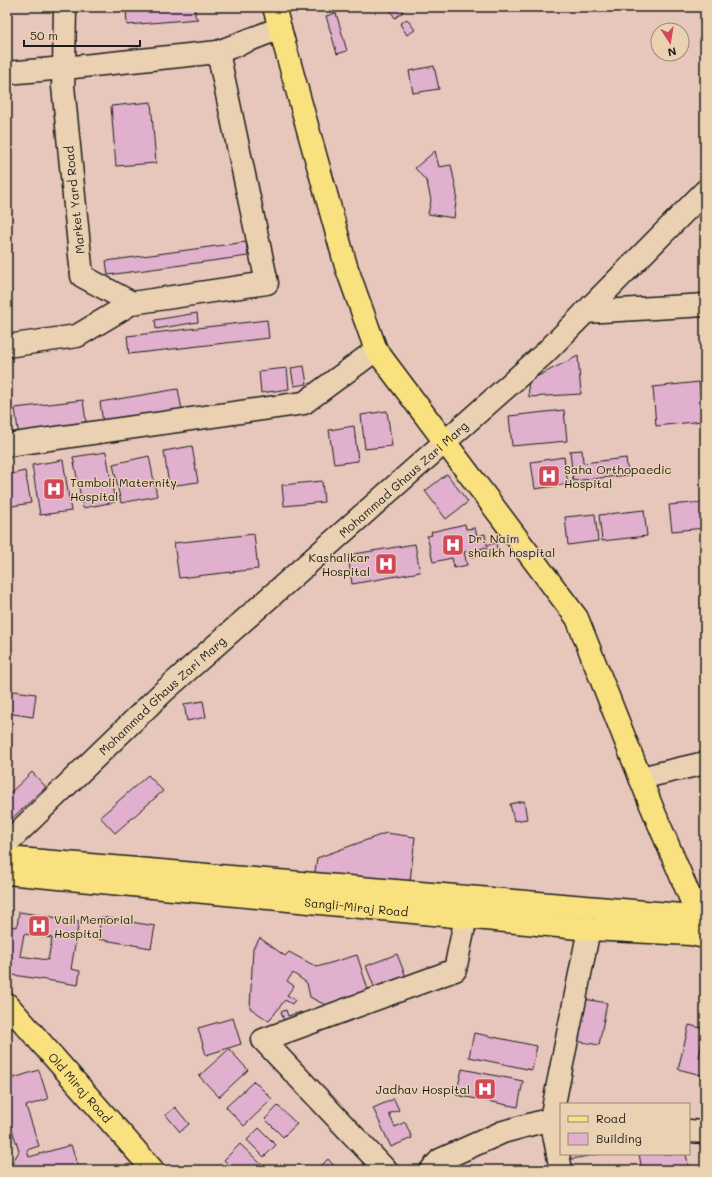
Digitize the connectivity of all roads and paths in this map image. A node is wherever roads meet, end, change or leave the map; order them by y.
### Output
1 (65, 7) edge
2 (274, 7) edge
3 (280, 28) junction
4 (218, 52) junction
5 (64, 68) junction
6 (7, 73) edge
7 (705, 191) edge
8 (132, 303) junction
9 (705, 305) edge
10 (585, 312) junction
11 (7, 346) edge
12 (376, 350) junction
13 (445, 442) junction
14 (7, 445) edge
15 (705, 763) edge
16 (640, 778) junction
17 (7, 843) edge
18 (7, 858) edge
19 (7, 873) edge
20 (466, 917) junction
21 (700, 926) edge
22 (589, 929) junction
23 (7, 1004) edge
24 (556, 1119) edge
25 (690, 1131) edge
26 (705, 1132) edge
27 (153, 1170) edge
28 (386, 1170) edge
29 (431, 1170) edge
30 (561, 1170) edge

1 - 5 street
2 - 3 main road
3 - 4 street
3 - 12 main road
4 - 5 street
4 - 8 street
5 - 6 street
5 - 8 street, Market Yard Road
7 - 10 street, Mohammad Ghaus Zari Marg
8 - 11 street
9 - 10 street
10 - 13 street, Mohammad Ghaus Zari Marg
12 - 13 main road
12 - 14 street
13 - 16 main road
13 - 17 street, Mohammad Ghaus Zari Marg
15 - 16 street
16 - 21 main road
18 - 21 main road, Sangli-Miraj Road
19 - 20 main road, Sangli-Miraj Road
20 - 22 main road, Sangli-Miraj Road
20 - 28 street
21 - 22 main road, Sangli-Miraj Road
22 - 24 street
23 - 27 main road, Old Miraj Road
24 - 29 street
24 - 30 street
25 - 26 street

